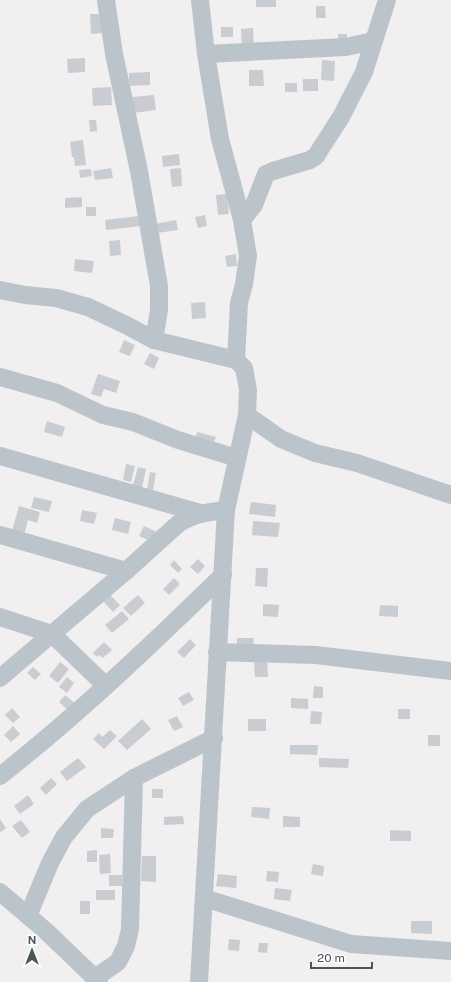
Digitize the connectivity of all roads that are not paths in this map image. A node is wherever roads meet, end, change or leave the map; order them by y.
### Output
1 (106, 0) edge
2 (200, 0) edge
3 (387, 0) edge
4 (373, 42) junction
5 (206, 54) junction
6 (242, 220) junction
7 (0, 290) edge
8 (154, 340) junction
9 (236, 360) junction
10 (0, 377) edge
11 (247, 415) junction
12 (0, 456) edge
13 (237, 458) junction
14 (451, 495) edge
15 (226, 510) junction
16 (200, 513) junction
17 (0, 535) edge
18 (126, 571) junction
19 (223, 575) junction
20 (0, 617) edge
21 (52, 634) junction
22 (217, 652) junction
23 (451, 671) edge
24 (0, 678) edge
25 (106, 686) junction
26 (214, 738) junction
27 (0, 776) edge
28 (134, 778) junction
29 (0, 892) edge
30 (204, 898) junction
31 (28, 916) junction
32 (451, 951) edge
33 (97, 980) edge
34 (199, 982) edge

1 - 8 street
2 - 5 street
3 - 4 street
4 - 5 street
4 - 6 street
5 - 6 street
6 - 9 street
7 - 8 street
8 - 9 street
9 - 11 street
10 - 13 street
11 - 13 street
11 - 14 street
12 - 16 street
13 - 15 street
15 - 16 street
15 - 19 street
16 - 18 street
17 - 18 street
18 - 21 street
19 - 22 street
19 - 25 street
20 - 21 street
21 - 24 street
21 - 25 street
22 - 23 street
22 - 26 street
25 - 27 street
26 - 28 street
26 - 30 street
28 - 31 street
28 - 33 street
29 - 31 street
30 - 32 street
30 - 34 street
31 - 33 street

